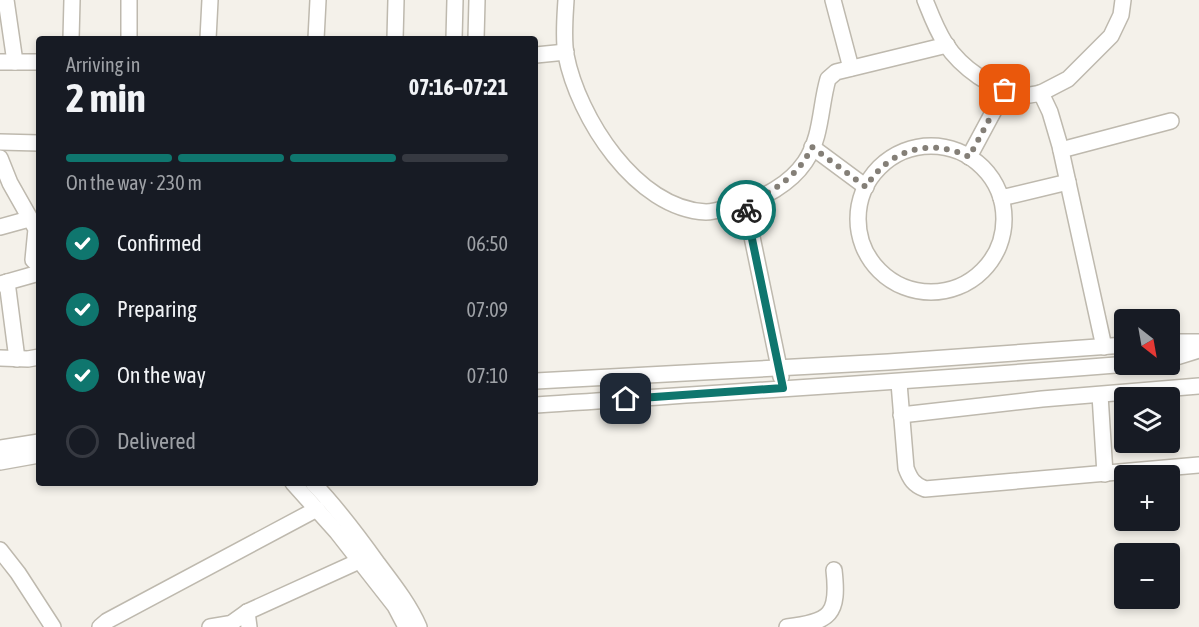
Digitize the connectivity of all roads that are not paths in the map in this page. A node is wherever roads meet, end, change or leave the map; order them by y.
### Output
1 (6, 0) edge
2 (72, 0) edge
3 (129, 0) edge
4 (210, 0) edge
5 (318, 0) edge
6 (396, 0) edge
7 (455, 0) edge
8 (477, 0) edge
9 (566, 0) edge
10 (833, 0) edge
11 (925, 0) edge
12 (1123, 0) edge
13 (71, 36) edge
14 (129, 36) edge
15 (208, 36) edge
16 (316, 36) edge
17 (395, 36) edge
18 (454, 36) edge
19 (476, 36) edge
20 (946, 45) junction
21 (566, 52) junction
22 (538, 56) edge
23 (8, 62) edge
24 (36, 62) edge
25 (851, 68) junction
26 (1005, 90) junction
27 (1041, 93) junction
28 (1171, 122) dead end
29 (0, 142) edge
30 (36, 143) edge
31 (812, 147) junction
32 (1061, 150) junction
33 (969, 157) junction
34 (0, 158) edge
35 (1068, 182) junction
36 (5, 184) edge
37 (866, 187) junction
38 (1001, 198) junction
39 (745, 203) junction
40 (35, 225) edge
41 (0, 227) edge
42 (36, 263) edge
43 (36, 274) edge
44 (3, 283) edge
45 (1180, 342) edge
46 (1199, 342) edge
47 (1114, 346) edge
48 (1104, 347) junction
49 (1199, 350) edge
50 (1180, 355) edge
51 (36, 357) edge
52 (0, 358) edge
53 (17, 359) junction
54 (1114, 365) edge
55 (779, 368) junction
56 (538, 381) edge
57 (899, 383) junction
58 (1199, 386) edge
59 (783, 388) junction
60 (1100, 395) junction
61 (538, 405) edge
62 (902, 416) junction
63 (36, 442) edge
64 (0, 448) edge
65 (36, 456) edge
66 (0, 462) edge
67 (1199, 465) edge
68 (1106, 474) junction
69 (296, 486) edge
70 (315, 486) edge
71 (317, 509) junction
72 (0, 550) edge
73 (366, 558) junction
74 (834, 570) dead end
75 (248, 619) edge
76 (227, 626) edge
77 (53, 627) edge
78 (100, 627) edge
79 (210, 627) edge
80 (406, 627) edge
81 (419, 627) edge
82 (787, 627) edge

1 - 23 street
2 - 13 street
3 - 14 street
4 - 15 street
5 - 16 street
6 - 17 street
7 - 18 street
8 - 19 street
9 - 21 street
10 - 25 street
11 - 20 street
12 - 27 street
20 - 25 street
20 - 26 street
21 - 22 street
21 - 39 street
23 - 24 street
25 - 31 street
26 - 27 street
26 - 33 street
27 - 32 street
28 - 32 street
29 - 30 street
31 - 37 street
31 - 39 street
32 - 35 street
33 - 37 street
33 - 38 street
34 - 36 street
35 - 38 street
35 - 48 street
36 - 40 street
37 - 38 street
39 - 55 street
40 - 41 street
40 - 42 street
43 - 44 street
44 - 53 street
45 - 46 street
47 - 48 street
48 - 55 street
49 - 50 street
51 - 53 street
52 - 53 street
54 - 57 street
55 - 56 street
55 - 59 street
57 - 59 street
57 - 62 street
58 - 60 street
59 - 61 street
60 - 62 street
60 - 68 street
62 - 68 street
63 - 64 street
65 - 66 street
67 - 68 street
69 - 71 street
70 - 73 street
71 - 73 street
71 - 78 street
72 - 77 street
73 - 75 street
73 - 80 street
73 - 81 street
74 - 82 street
75 - 76 street
76 - 79 street

